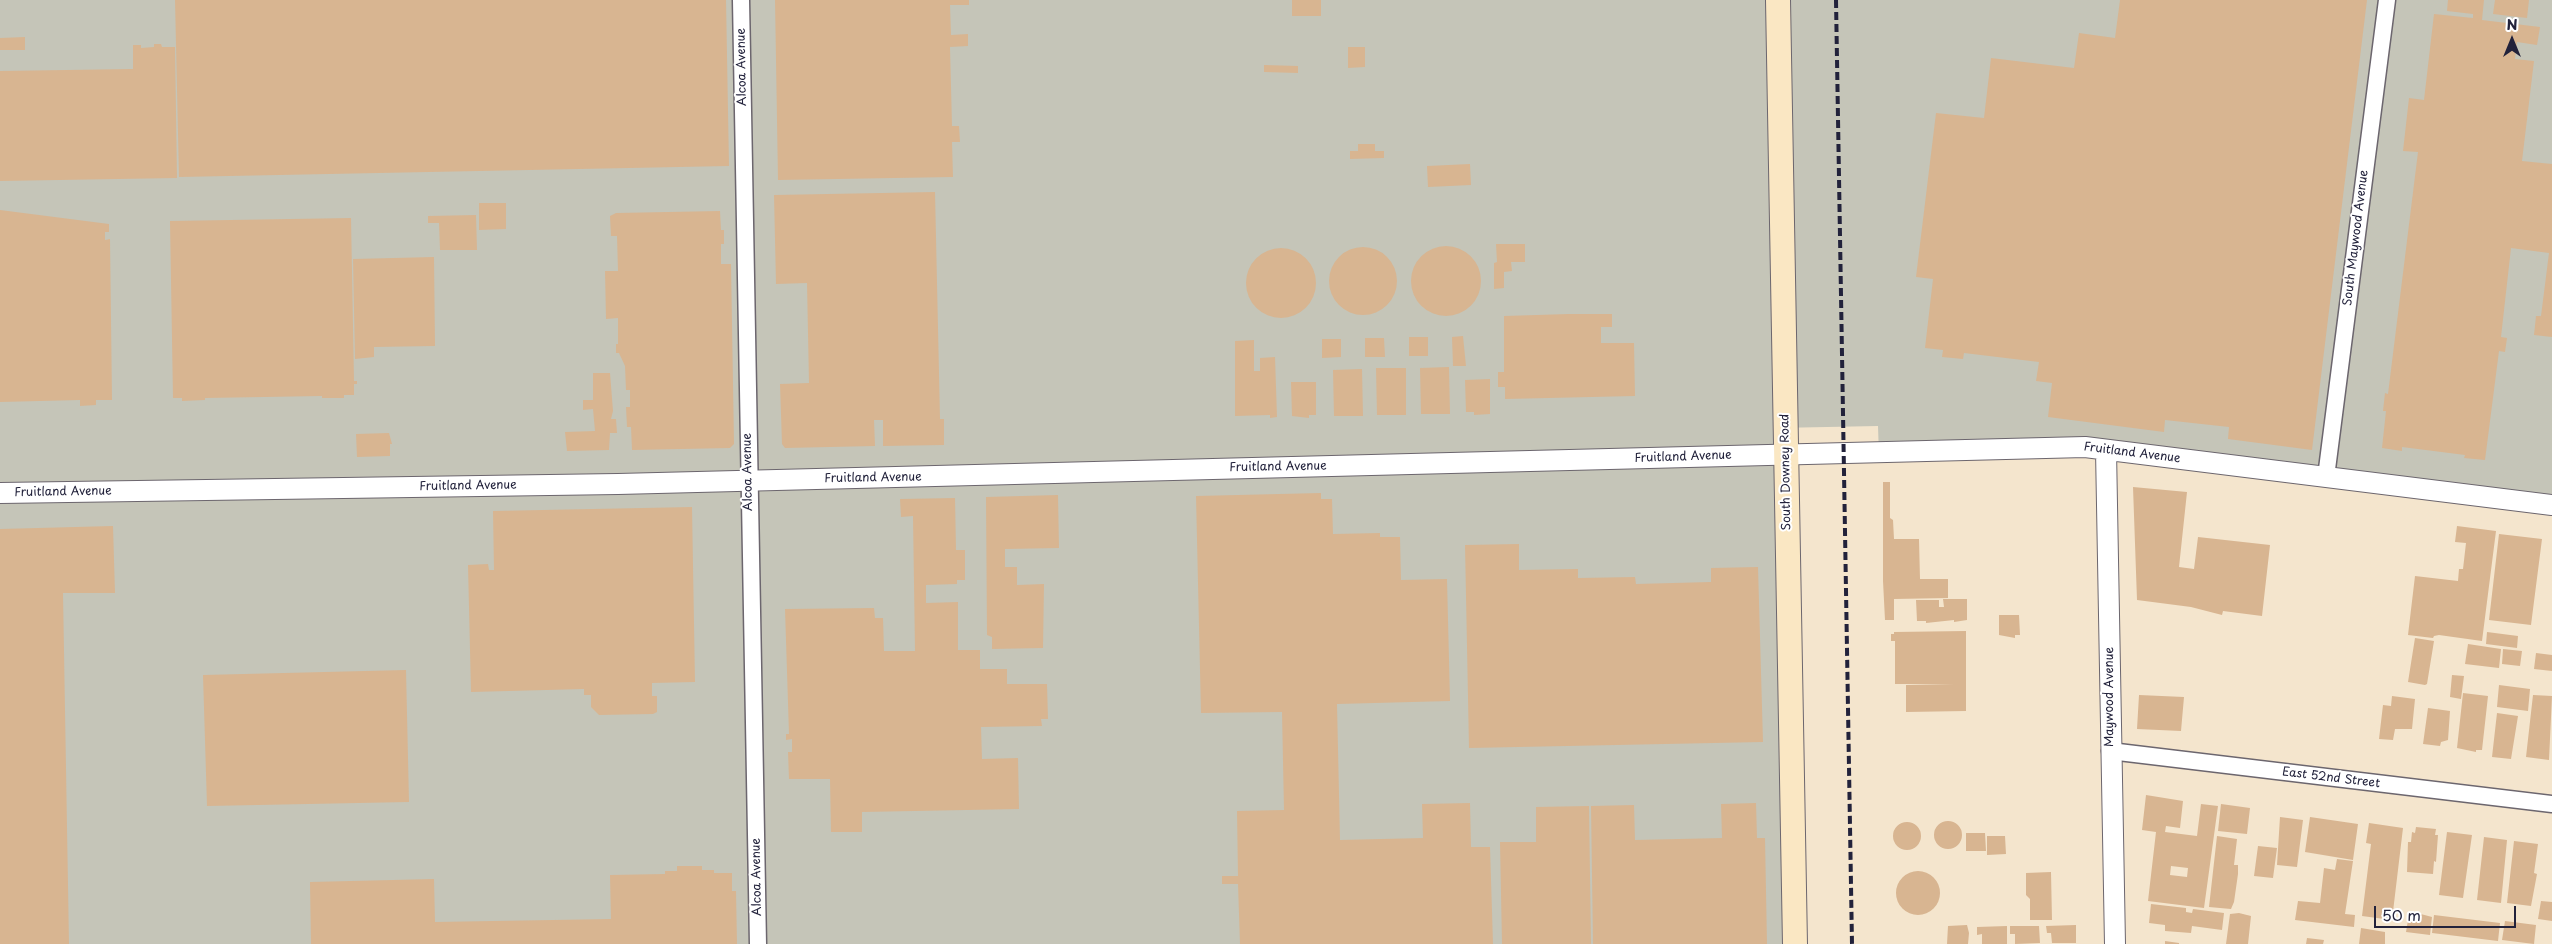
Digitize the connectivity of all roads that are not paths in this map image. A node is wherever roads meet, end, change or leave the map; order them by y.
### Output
1 (741, 0) edge
2 (1778, 0) edge
3 (2387, 0) edge
4 (2106, 450) junction
5 (1786, 453) junction
6 (2326, 477) junction
7 (748, 480) junction
8 (0, 493) edge
9 (2552, 505) edge
10 (2110, 751) junction
11 (2552, 804) edge
12 (758, 944) edge
13 (1795, 944) edge
14 (2115, 944) edge

1 - 7 street, Alcoa Avenue
2 - 5 main road, South Downey Road
3 - 6 street, South Maywood Avenue
4 - 5 street, Fruitland Avenue
4 - 6 street, Fruitland Avenue
4 - 10 street, Maywood Avenue
5 - 7 street, Fruitland Avenue
5 - 13 main road, South Downey Road
6 - 9 street, Fruitland Avenue
7 - 8 street, Fruitland Avenue
7 - 12 street, Alcoa Avenue
10 - 11 street, East 52nd Street
10 - 14 street, Maywood Avenue

